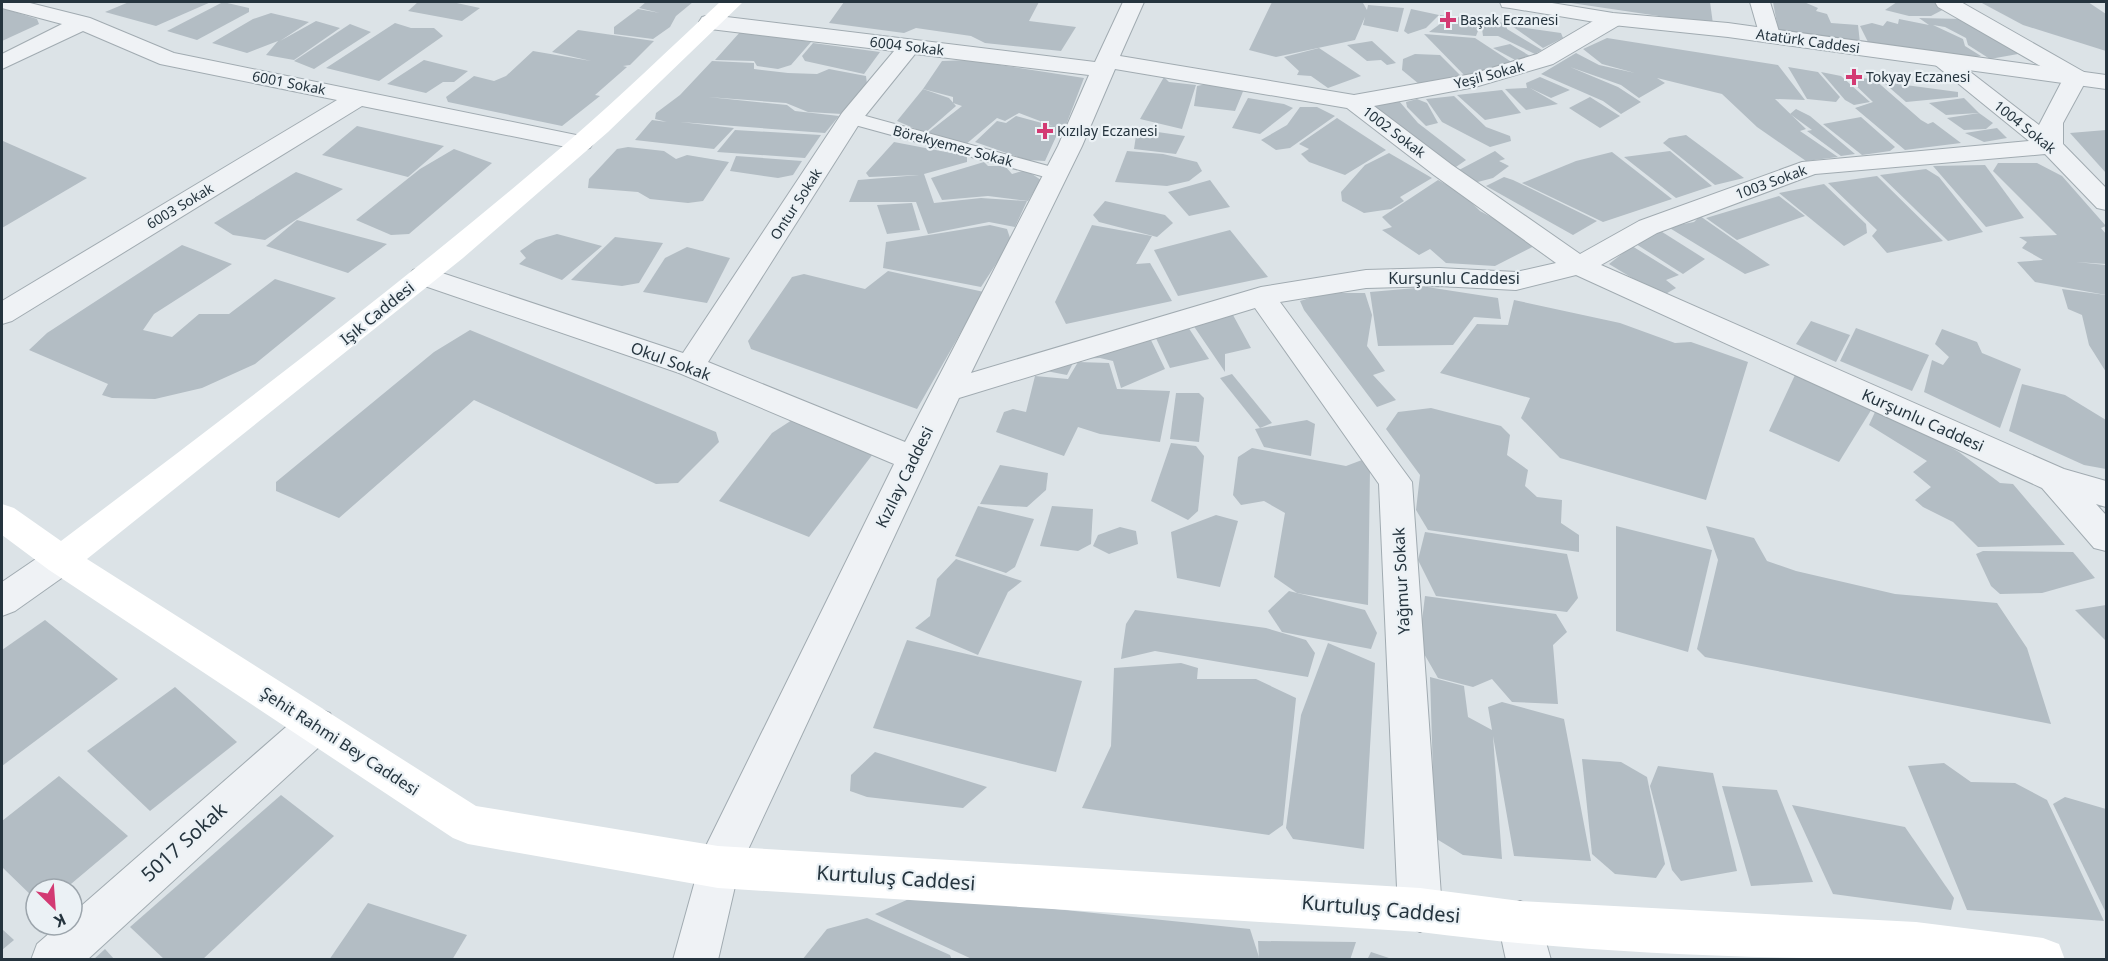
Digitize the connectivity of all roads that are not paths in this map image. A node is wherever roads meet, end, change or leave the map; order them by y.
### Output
1 (4, 2) edge
2 (732, 2) edge
3 (1133, 2) edge
4 (1510, 2) edge
5 (1760, 2) edge
6 (1946, 2) edge
7 (1613, 19) junction
8 (82, 22) junction
9 (710, 22) junction
10 (1768, 35) junction
11 (909, 46) junction
12 (1939, 58) junction
13 (2, 62) edge
14 (1105, 65) junction
15 (2076, 77) junction
16 (2106, 82) edge
17 (358, 98) junction
18 (1354, 102) junction
19 (851, 118) junction
20 (581, 143) junction
21 (2051, 146) junction
22 (1056, 174) junction
23 (2106, 202) edge
24 (1578, 266) junction
25 (423, 276) junction
26 (1261, 296) junction
27 (2, 314) edge
28 (690, 366) junction
29 (947, 391) junction
30 (913, 459) junction
31 (2054, 479) junction
32 (2106, 494) edge
33 (2, 516) edge
34 (2106, 538) edge
35 (61, 561) junction
36 (2, 601) edge
37 (316, 725) junction
38 (718, 867) junction
39 (1420, 910) junction
40 (1525, 941) edge
41 (53, 960) edge
42 (695, 960) edge
43 (2043, 960) edge

1 - 8 street, 6001 Sokak
2 - 9 main road, Işık Caddesi
3 - 14 street, Kızılay Caddesi
4 - 7 street, Atatürk Caddesi
5 - 10 street
6 - 15 street
7 - 10 street, Atatürk Caddesi
7 - 18 street, Yeşil Sokak
8 - 13 street
8 - 17 street, 6001 Sokak
9 - 11 street, 6004 Sokak
9 - 20 main road, Işık Caddesi
10 - 12 street, Atatürk Caddesi
11 - 14 street, 6004 Sokak
11 - 19 street, Ontur Sokak
12 - 15 street, Atatürk Caddesi
12 - 21 street, 1004 Sokak
14 - 18 street, 1002 Sokak
14 - 22 street, Kızılay Caddesi
15 - 16 street, Atatürk Caddesi
15 - 21 street
17 - 20 street, 6001 Sokak
17 - 27 street, 6003 Sokak
18 - 24 street, 1002 Sokak
19 - 22 lane, Börekyemez Sokak
19 - 28 street, Ontur Sokak
20 - 25 main road, Işık Caddesi
21 - 23 street, 1004 Sokak
21 - 24 street, 1003 Sokak
22 - 29 street, Kızılay Caddesi
24 - 26 street, Kurşunlu Caddesi
24 - 31 street, Kurşunlu Caddesi
25 - 28 street, Okul Sokak
25 - 35 main road, Işık Caddesi
26 - 29 street, Kurşunlu Caddesi
26 - 39 street, Yağmur Sokak
28 - 30 street, Okul Sokak
29 - 30 street, Kızılay Caddesi
30 - 38 street, Kızılay Caddesi
31 - 32 street, Kurşunlu Caddesi
31 - 34 street
33 - 35 main road, Şehit Rahmi Bey Caddesi
35 - 36 street, Işık Caddesi
35 - 37 main road, Şehit Rahmi Bey Caddesi
37 - 38 main road, Şehit Rahmi Bey Caddesi
37 - 41 street, 5017 Sokak
38 - 39 main road, Kurtuluş Caddesi
38 - 42 street, Kızılay Caddesi
39 - 40 main road, Kurtuluş Caddesi
40 - 43 main road, Kurtuluş Caddesi

